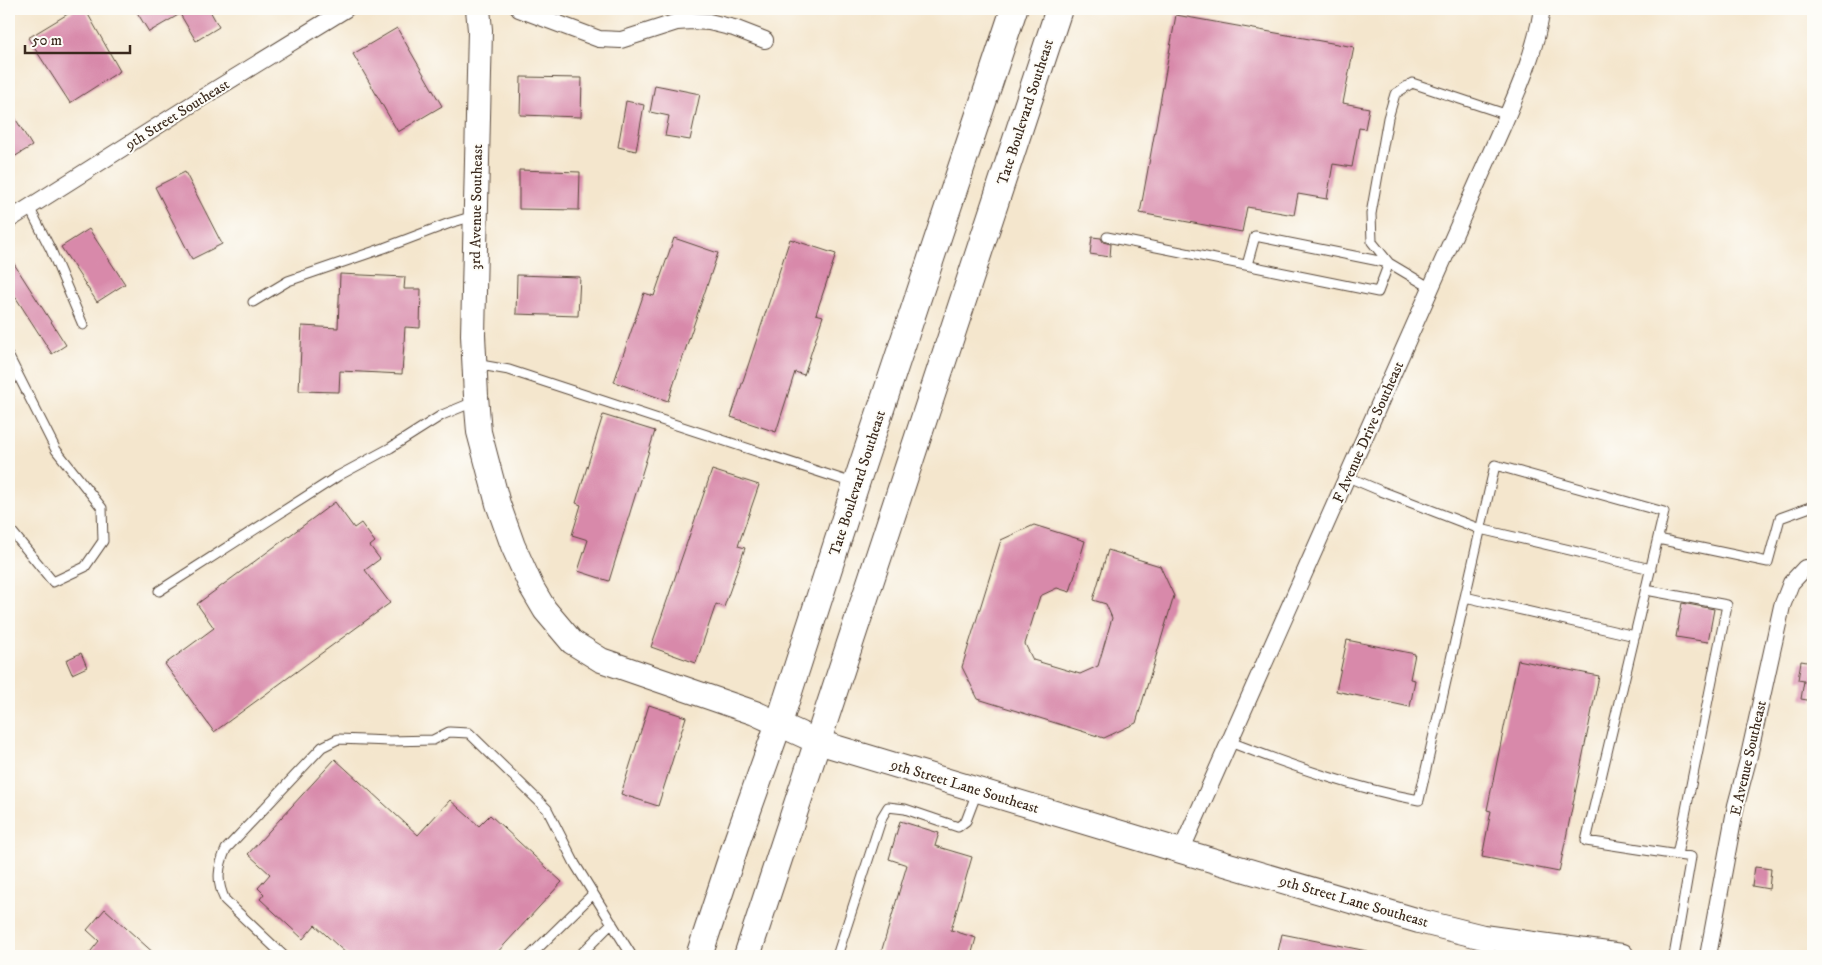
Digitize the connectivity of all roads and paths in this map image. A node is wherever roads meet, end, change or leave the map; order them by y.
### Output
1 (346, 9) edge
2 (478, 9) edge
3 (519, 9) edge
4 (1014, 9) edge
5 (1059, 9) edge
6 (1542, 9) edge
7 (765, 40) dead end
8 (1508, 115) junction
9 (30, 207) junction
10 (476, 215) junction
11 (9, 220) edge
12 (1107, 237) dead end
13 (1389, 263) junction
14 (1247, 265) junction
15 (1431, 288) junction
16 (253, 302) dead end
17 (83, 325) dead end
18 (9, 357) edge
19 (474, 364) junction
20 (476, 403) junction
21 (1348, 477) junction
22 (856, 484) junction
23 (1813, 506) edge
24 (9, 528) edge
25 (1480, 529) junction
26 (1658, 539) junction
27 (1650, 569) junction
28 (1809, 569) edge
29 (1646, 590) junction
30 (159, 591) dead end
31 (1465, 597) junction
32 (1635, 636) junction
33 (779, 723) junction
34 (818, 742) junction
35 (1230, 742) junction
36 (978, 790) junction
37 (1180, 851) junction
38 (1677, 855) junction
39 (593, 894) junction
40 (612, 923) junction
41 (284, 956) edge
42 (530, 956) edge
43 (579, 956) edge
44 (632, 956) edge
45 (699, 956) edge
46 (747, 956) edge
47 (837, 956) edge
48 (1622, 956) edge
49 (1674, 956) edge
50 (1708, 956) edge

1 - 9 street, 9th Street Southeast
2 - 10 street, 3rd Avenue Southeast
3 - 7 street
4 - 22 main road, Tate Boulevard Southeast
5 - 34 main road, Tate Boulevard Southeast
6 - 8 street, F Avenue Drive Southeast
8 - 13 lane
8 - 15 street, F Avenue Drive Southeast
9 - 11 street, 9th Street Southeast
9 - 17 lane
10 - 16 lane
10 - 19 street, 3rd Avenue Southeast
12 - 14 lane
13 - 14 lane
13 - 14 lane
13 - 15 lane
15 - 21 street, F Avenue Drive Southeast
18 - 24 lane
19 - 20 street, 3rd Avenue Southeast
19 - 22 lane
20 - 30 lane
20 - 33 street, 9th Street Lane Southeast
21 - 25 lane
21 - 35 street, F Avenue Drive Southeast
22 - 33 main road, Tate Boulevard Southeast
23 - 26 lane
25 - 26 lane
25 - 27 lane
25 - 31 lane
26 - 27 lane
27 - 29 lane
28 - 50 street, E Avenue Southeast
29 - 32 lane
29 - 38 lane
31 - 32 lane
31 - 35 lane
32 - 38 lane
33 - 34 street, 9th Street Lane Southeast
33 - 45 main road, Tate Boulevard Southeast
34 - 36 street, 9th Street Lane Southeast
34 - 46 main road, Tate Boulevard Southeast
35 - 37 street, F Avenue Drive Southeast
36 - 37 street, 9th Street Lane Southeast
36 - 47 lane
37 - 48 street, 9th Street Lane Southeast
38 - 49 lane
39 - 40 lane
39 - 41 lane
39 - 42 lane
40 - 43 lane
40 - 44 lane

